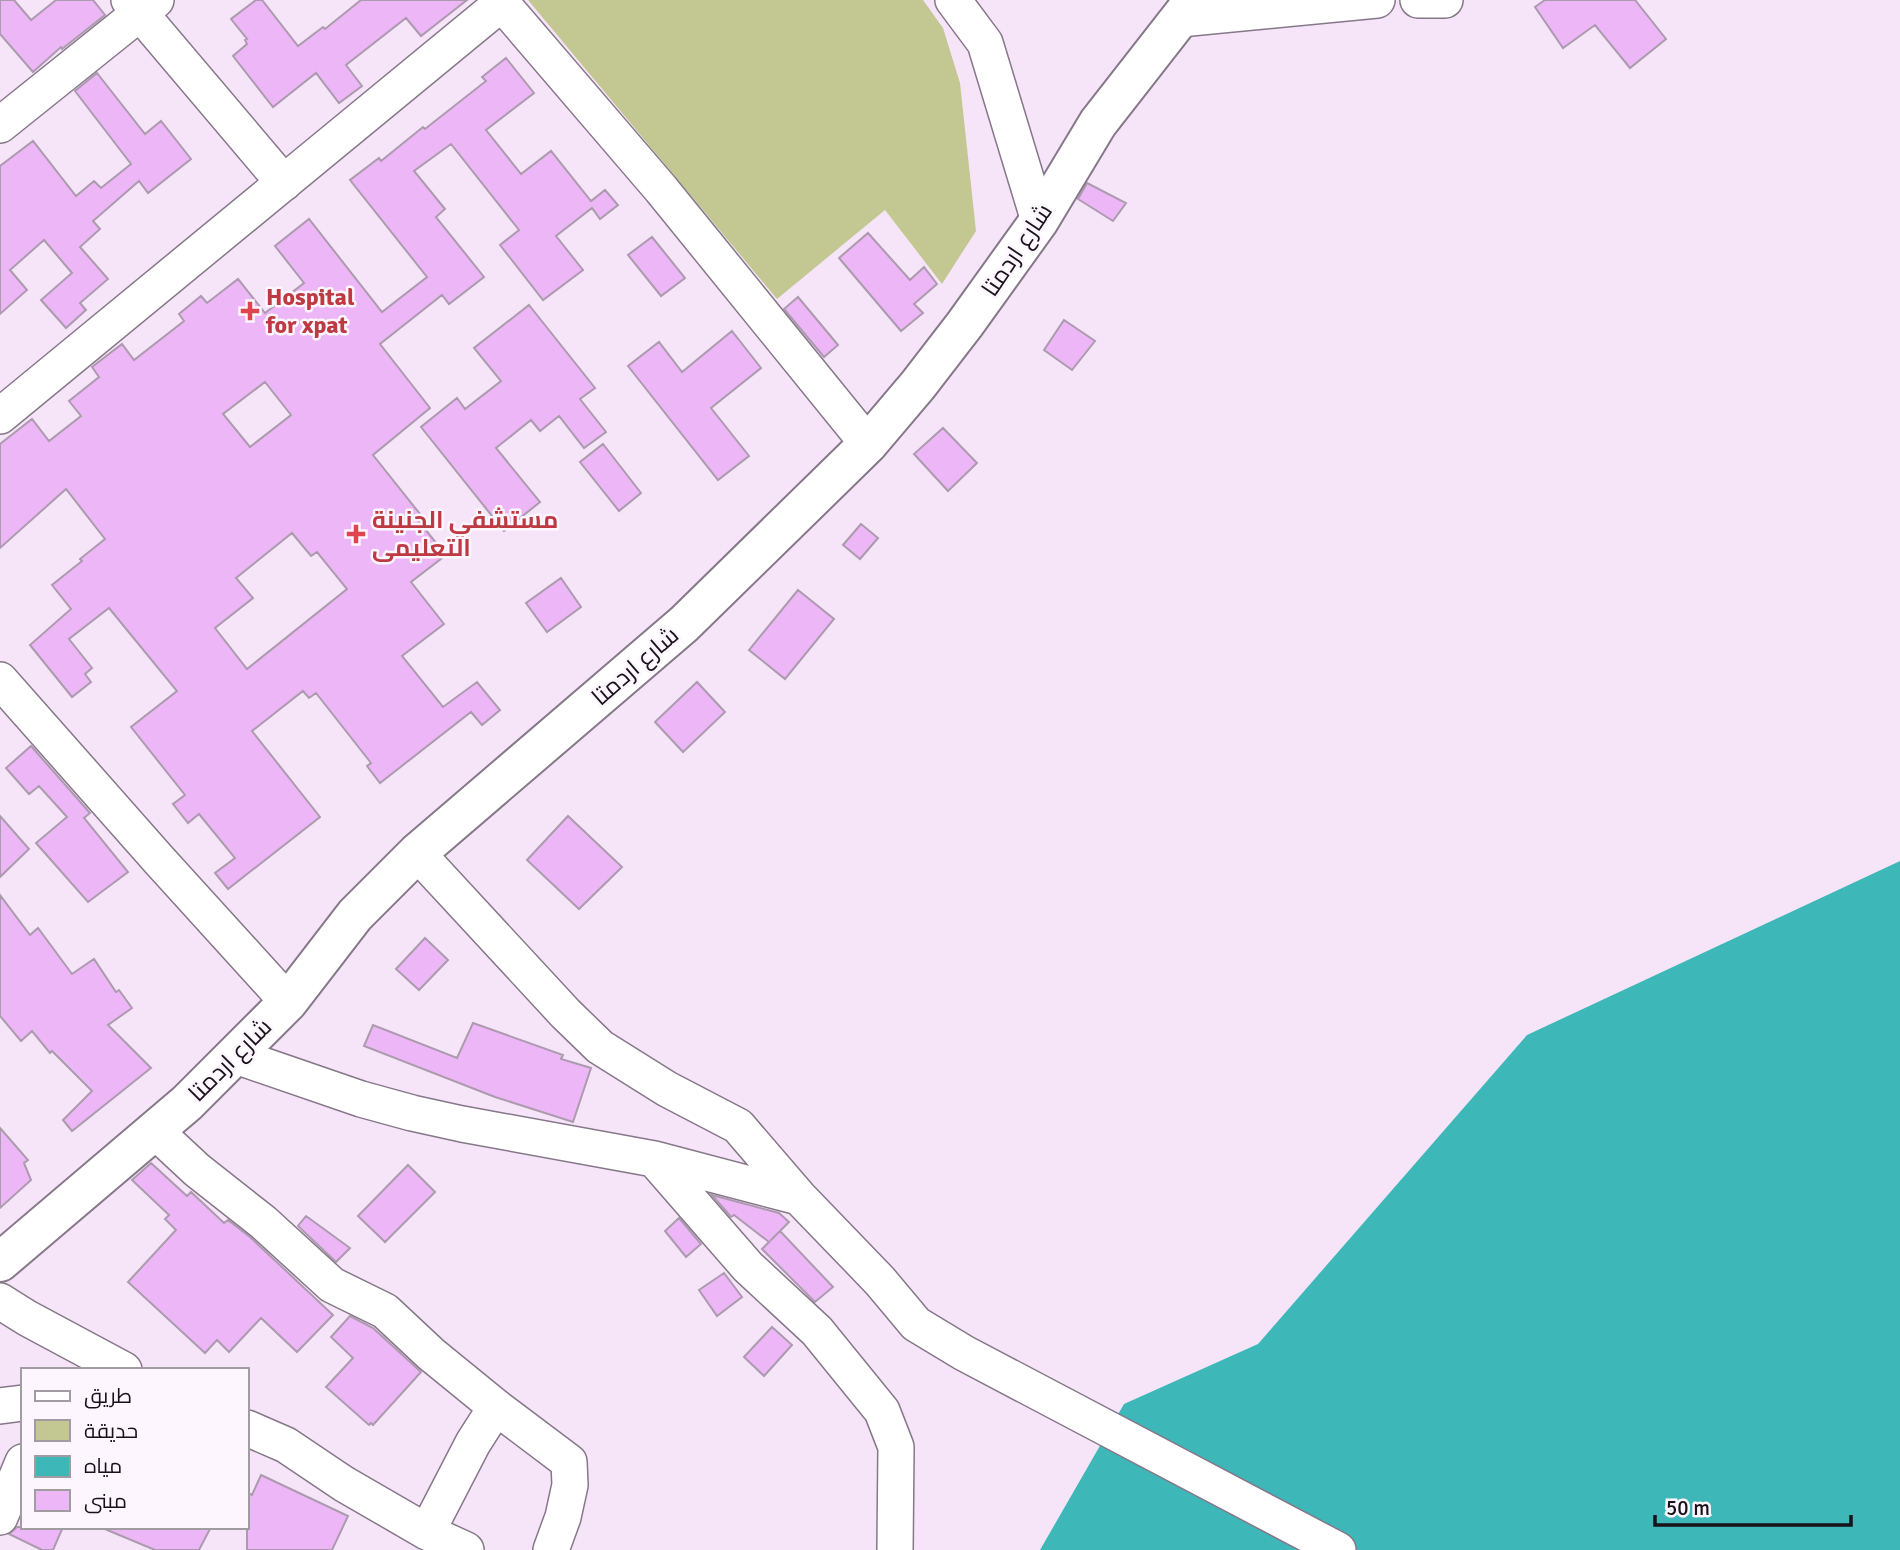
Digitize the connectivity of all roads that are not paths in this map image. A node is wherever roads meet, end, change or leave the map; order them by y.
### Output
1 (953, 0) edge
2 (1377, 0) edge
3 (1418, 0) edge
4 (1445, 0) edge
5 (500, 2) edge
6 (142, 4) edge
7 (1187, 9) edge
8 (0, 125) edge
9 (284, 183) junction
10 (1039, 221) junction
11 (0, 416) edge
12 (868, 444) junction
13 (0, 680) edge
14 (417, 853) junction
15 (288, 1002) junction
16 (236, 1056) junction
17 (154, 1130) junction
18 (654, 1159) junction
19 (799, 1197) junction
20 (2, 1258) edge
21 (0, 1301) edge
22 (68, 1356) edge
23 (116, 1368) edge
24 (21, 1403) edge
25 (0, 1406) edge
26 (496, 1407) junction
27 (248, 1428) edge
28 (21, 1467) edge
29 (0, 1517) edge
30 (427, 1532) junction
31 (466, 1550) edge
32 (551, 1550) edge
33 (895, 1550) edge
34 (1338, 1550) edge

1 - 10 street
2 - 7 street
3 - 4 street
5 - 9 street
5 - 12 street
6 - 8 street
6 - 9 street
7 - 10 main road, شارع اردمتا
9 - 11 street
10 - 12 main road, شارع اردمتا
12 - 14 main road, شارع اردمتا
13 - 15 street
14 - 15 main road, شارع اردمتا
14 - 19 street
15 - 16 main road, شارع اردمتا
16 - 17 main road, شارع اردمتا
16 - 18 street
17 - 20 main road, شارع اردمتا
17 - 26 street
18 - 19 street
18 - 33 street
19 - 34 street
21 - 22 street
22 - 23 street
24 - 25 street
26 - 30 street
26 - 32 street
27 - 30 street
28 - 29 street
30 - 31 street

